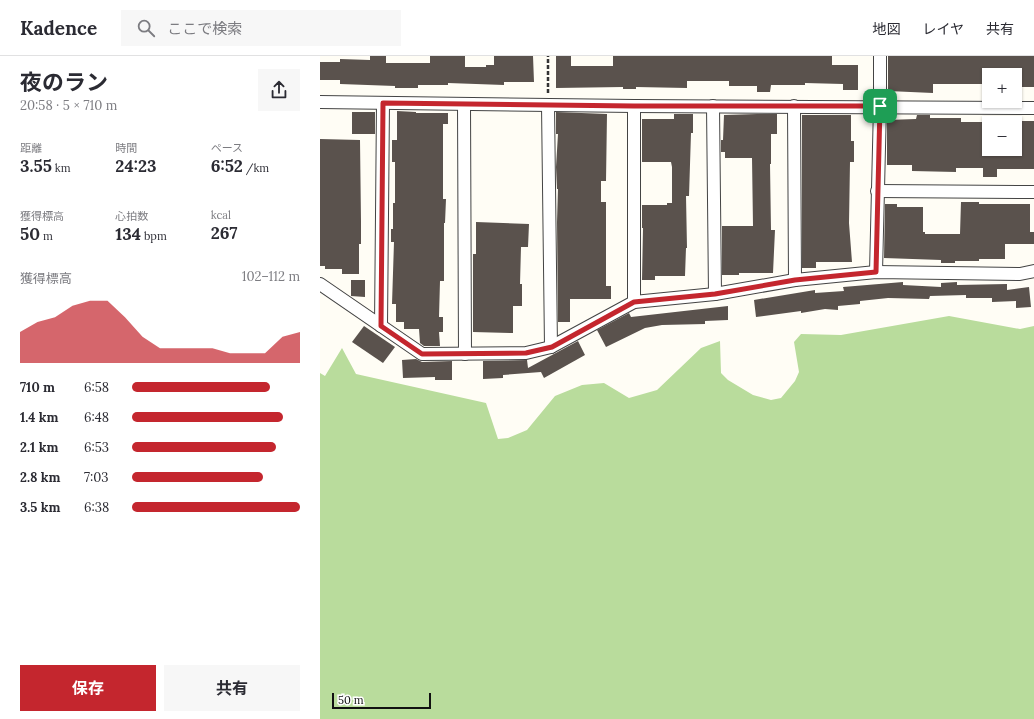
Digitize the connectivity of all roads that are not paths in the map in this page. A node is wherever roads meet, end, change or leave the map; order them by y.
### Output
1 (880, 56) edge
2 (320, 102) edge
3 (383, 103) junction
4 (464, 104) junction
5 (548, 105) junction
6 (634, 106) junction
7 (713, 106) junction
8 (794, 106) junction
9 (880, 106) junction
10 (1034, 108) edge
11 (877, 191) junction
12 (1034, 192) edge
13 (1034, 271) edge
14 (876, 272) junction
15 (795, 280) junction
16 (320, 284) edge
17 (715, 294) junction
18 (634, 302) junction
19 (381, 326) junction
20 (552, 347) junction
21 (465, 354) junction

1 - 9 street
2 - 3 street
3 - 4 street
3 - 19 street
4 - 5 street
4 - 21 street
5 - 6 street
5 - 20 street
6 - 7 street
6 - 18 street
7 - 8 street
7 - 17 street
8 - 9 street
8 - 15 street
9 - 10 street
9 - 11 street
11 - 12 street
11 - 14 street
13 - 14 street
14 - 15 street
15 - 17 street
16 - 19 street
17 - 18 street
18 - 20 street
19 - 21 street
20 - 21 street

